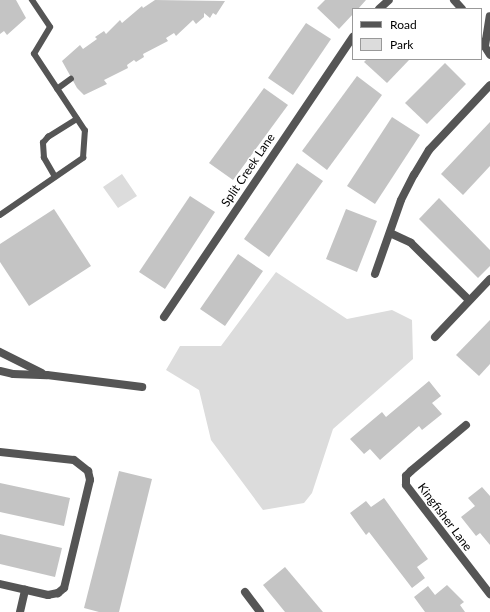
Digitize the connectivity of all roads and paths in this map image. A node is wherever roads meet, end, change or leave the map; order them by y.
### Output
1 (32, 0) edge
2 (389, 0) edge
3 (454, 0) edge
4 (380, 8) edge
5 (461, 8) edge
6 (490, 16) edge
7 (352, 38) edge
8 (483, 43) edge
9 (490, 55) edge
10 (71, 79) dead end
11 (490, 85) edge
12 (57, 89) junction
13 (77, 119) junction
14 (55, 177) junction
15 (0, 215) edge
16 (390, 233) junction
17 (375, 274) dead end
18 (490, 279) edge
19 (469, 300) junction
20 (164, 317) dead end
21 (435, 337) dead end
22 (0, 352) edge
23 (0, 371) edge
24 (47, 375) junction
25 (142, 387) dead end
26 (466, 425) dead end
27 (0, 452) edge
28 (0, 584) edge
29 (25, 590) junction
30 (245, 592) dead end
31 (490, 594) edge
32 (20, 612) edge
33 (260, 612) edge

1 - 12 lane
2 - 4 street
3 - 5 street
6 - 8 street
7 - 20 street, Split Creek Lane
8 - 9 street
10 - 12 lane
11 - 16 street
12 - 13 lane
13 - 14 lane
13 - 14 lane
14 - 15 lane
16 - 17 street
16 - 19 street
18 - 19 street
19 - 21 street
22 - 24 street
23 - 24 street
24 - 25 street
26 - 31 street, Kingfisher Lane
27 - 29 street
28 - 29 street
29 - 32 street
30 - 33 street

